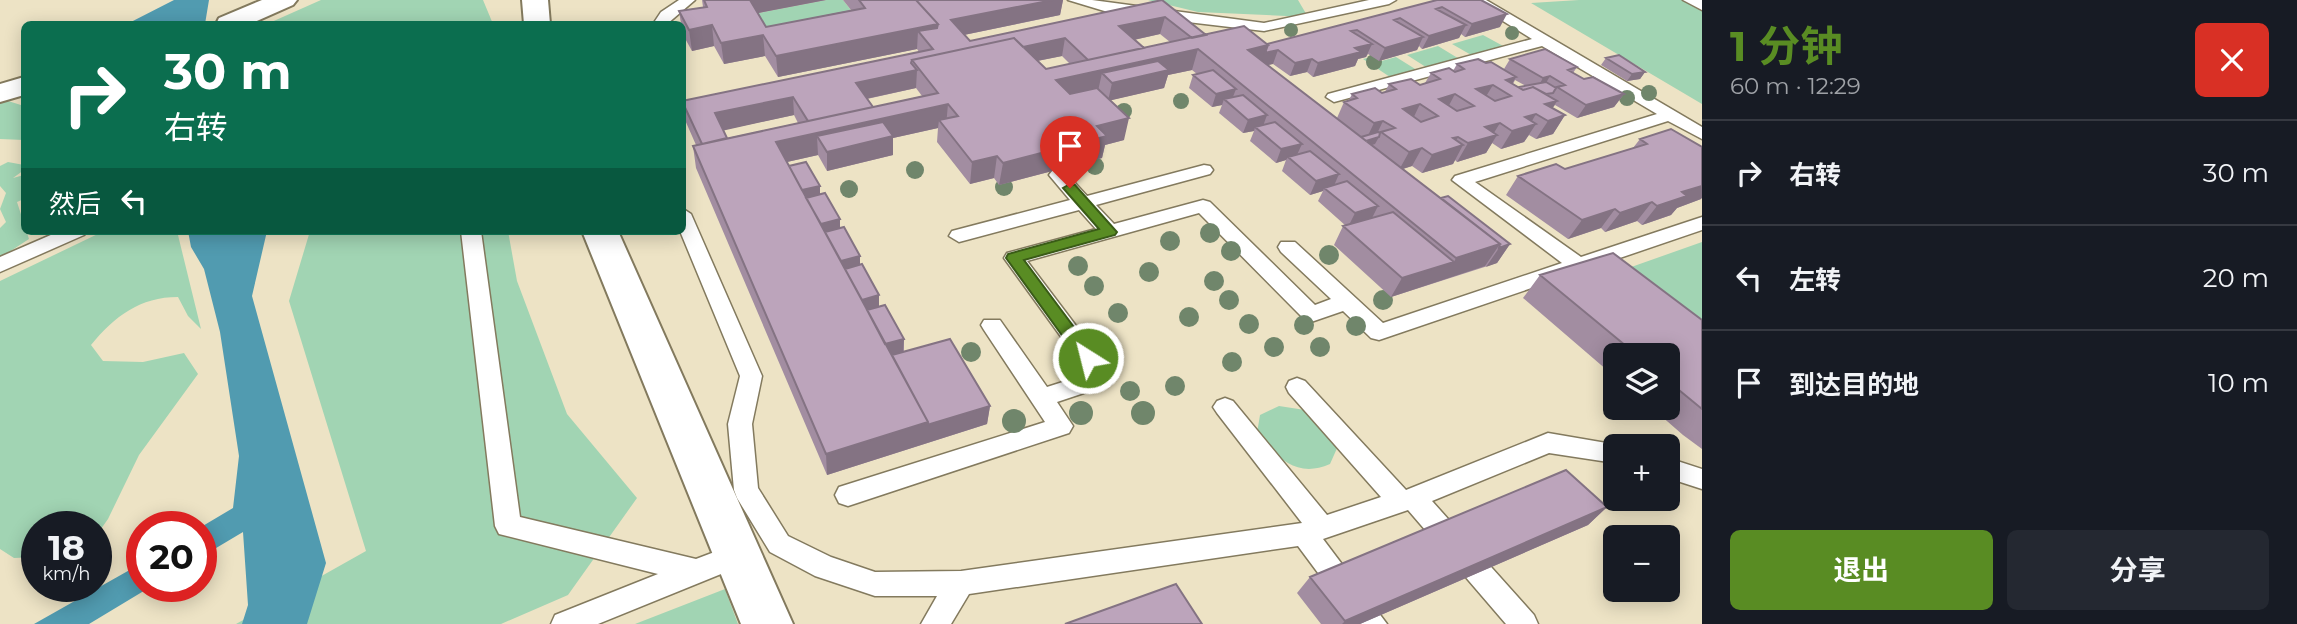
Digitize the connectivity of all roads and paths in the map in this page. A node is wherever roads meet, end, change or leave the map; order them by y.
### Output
1 (284, 0) edge
2 (534, 0) edge
3 (688, 0) edge
4 (1075, 0) edge
5 (1389, 0) edge
6 (1476, 0) edge
7 (1690, 0) edge
8 (1702, 6) edge
9 (236, 21) edge
10 (537, 21) edge
11 (662, 21) edge
12 (1546, 40) junction
13 (21, 87) edge
14 (0, 93) edge
15 (1334, 97) dead end
16 (1671, 115) junction
17 (1702, 134) edge
18 (1204, 170) dead end
19 (1058, 174) edge
20 (1083, 202) junction
21 (686, 223) edge
22 (1702, 223) edge
23 (1110, 232) junction
24 (68, 235) edge
25 (472, 235) edge
26 (602, 235) edge
27 (959, 236) dead end
28 (1289, 247) dead end
29 (0, 265) edge
30 (1579, 265) junction
31 (1347, 302) junction
32 (992, 325) dead end
33 (1297, 387) dead end
34 (1042, 398) junction
35 (1225, 407) dead end
36 (1603, 451) edge
37 (1680, 472) edge
38 (1702, 479) edge
39 (848, 495) dead end
40 (1407, 500) junction
41 (1313, 531) junction
42 (694, 571) junction
43 (961, 583) junction
44 (565, 624) edge
45 (758, 624) edge
46 (767, 624) edge
47 (935, 624) edge
48 (1373, 624) edge
49 (1524, 624) edge

1 - 9 street
2 - 10 street
3 - 11 lane
4 - 5 lane
6 - 12 lane
7 - 8 lane
12 - 15 lane
12 - 16 lane
13 - 14 street
16 - 17 lane
16 - 30 lane
18 - 20 lane
19 - 20 lane
20 - 23 lane
20 - 27 lane
21 - 43 lane
22 - 30 lane
23 - 31 lane
23 - 34 lane
24 - 29 lane
25 - 42 lane
26 - 46 street
28 - 31 lane
30 - 31 lane
32 - 34 lane
33 - 40 lane
34 - 39 lane
35 - 41 lane
36 - 40 lane
37 - 38 lane
40 - 41 lane
40 - 49 lane
41 - 43 lane
41 - 48 lane
42 - 44 lane
42 - 45 lane
43 - 47 lane

